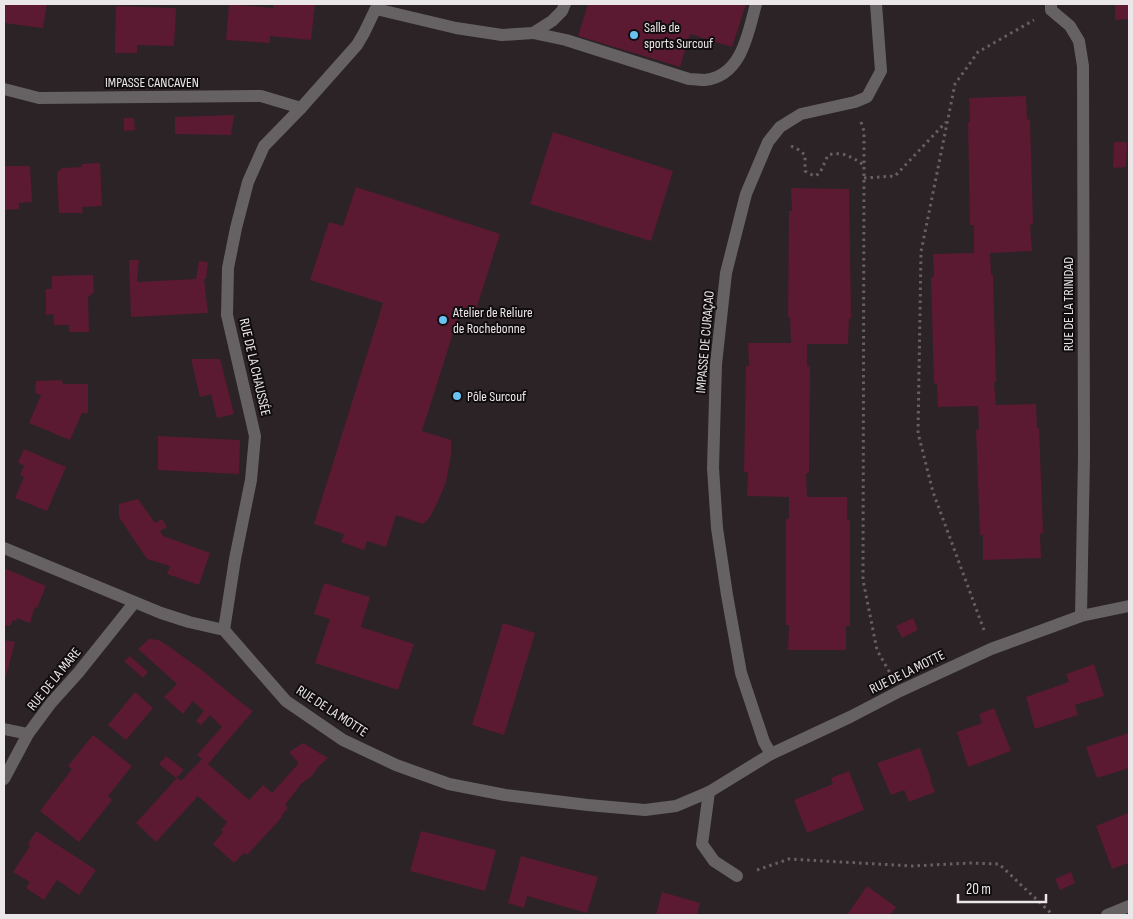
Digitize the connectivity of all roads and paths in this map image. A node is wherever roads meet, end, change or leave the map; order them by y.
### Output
1 (565, 4) edge
2 (756, 4) edge
3 (876, 4) edge
4 (377, 7) edge
5 (1051, 7) edge
6 (533, 33) junction
7 (4, 89) edge
8 (855, 102) junction
9 (301, 108) junction
10 (947, 121) junction
11 (765, 150) junction
12 (864, 166) junction
13 (864, 178) junction
14 (4, 548) edge
15 (134, 603) junction
16 (1129, 606) edge
17 (1081, 616) junction
18 (224, 630) junction
19 (991, 649) junction
20 (900, 691) junction
21 (4, 729) edge
22 (28, 734) junction
23 (771, 754) junction
24 (4, 779) edge
25 (709, 792) junction
26 (737, 876) joint
27 (1129, 906) edge
28 (1053, 915) edge
29 (1107, 915) edge

1 - 6 street
2 - 6 street
3 - 8 street, IMPASSE DE CURAÇAO
4 - 6 street
4 - 9 street, RUE DE LA CHAUSSÉE
5 - 10 path
5 - 17 street, RUE DE LA TRINIDAD
7 - 9 street, IMPASSE CANCAVEN
8 - 11 street, IMPASSE DE CURAÇAO
8 - 12 path
9 - 18 street, RUE DE LA CHAUSSÉE
10 - 13 path
10 - 19 path
11 - 12 path
11 - 23 street, IMPASSE DE CURAÇAO
12 - 13 path
13 - 20 path
14 - 15 street
15 - 18 street
15 - 22 street, RUE DE LA MARE
16 - 17 street, RUE DE LA MOTTE
17 - 19 street, RUE DE LA MOTTE
18 - 25 street, RUE DE LA MOTTE
19 - 20 street, RUE DE LA MOTTE
20 - 23 street, RUE DE LA MOTTE
21 - 22 street
22 - 24 street, RUE DE LA MARE
23 - 25 street, RUE DE LA MOTTE
25 - 26 street
26 - 28 path
27 - 29 street

